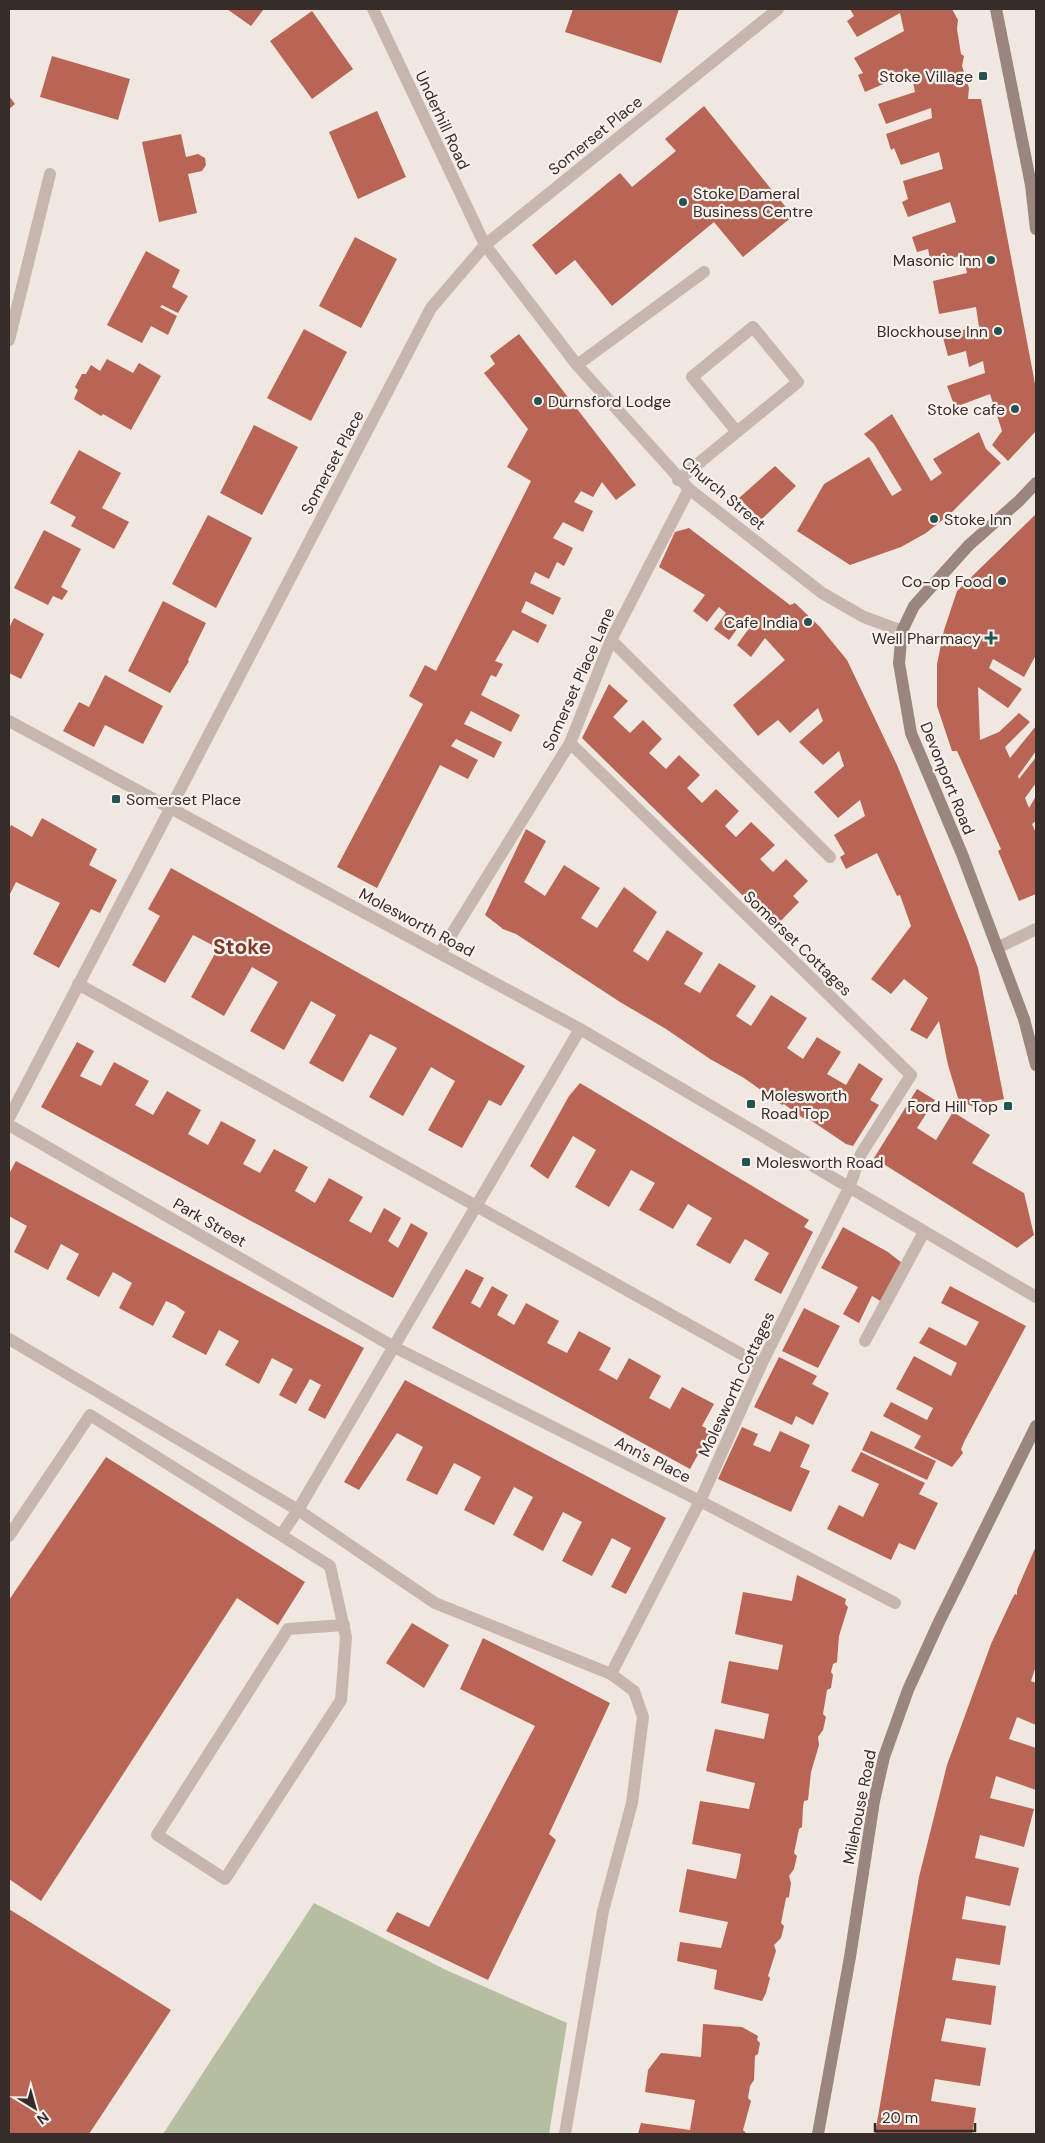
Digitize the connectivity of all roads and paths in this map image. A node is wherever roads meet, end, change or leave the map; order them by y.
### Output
1 (373, 9) edge
2 (778, 9) edge
3 (996, 9) edge
4 (50, 174) dead end
5 (1036, 229) edge
6 (485, 245) junction
7 (704, 272) dead end
8 (9, 340) edge
9 (577, 365) junction
10 (737, 432) junction
11 (678, 480) junction
12 (1036, 483) edge
13 (689, 489) junction
14 (902, 631) junction
15 (611, 640) junction
16 (9, 722) edge
17 (570, 743) junction
18 (170, 808) junction
19 (830, 856) dead end
20 (1036, 929) edge
21 (997, 948) junction
22 (440, 953) junction
23 (78, 984) junction
24 (580, 1029) junction
25 (1036, 1065) edge
26 (9, 1118) edge
27 (9, 1125) edge
28 (849, 1188) junction
29 (476, 1205) junction
30 (924, 1232) junction
31 (1036, 1298) edge
32 (9, 1339) edge
33 (864, 1341) dead end
34 (394, 1347) junction
35 (761, 1365) junction
36 (1036, 1426) edge
37 (700, 1501) junction
38 (298, 1510) junction
39 (281, 1535) junction
40 (9, 1536) edge
41 (895, 1603) dead end
42 (344, 1625) junction
43 (611, 1674) junction
44 (565, 2134) edge
45 (818, 2134) edge

1 - 6 street, Underhill Road
2 - 6 street, Somerset Place
3 - 5 main road
4 - 8 street
6 - 9 street, Church Street
6 - 18 street, Somerset Place
7 - 9 street
9 - 11 street, Church Street
10 - 10 street
10 - 11 street
11 - 13 street, Church Street
12 - 14 main road, Devonport Road
13 - 14 street, Church Street
13 - 15 street, Somerset Place Lane
14 - 21 main road, Devonport Road
15 - 17 street, Somerset Place Lane
15 - 19 street
16 - 18 street, Molesworth Road
17 - 22 street, Somerset Place Lane
17 - 28 street, Somerset Cottages
18 - 22 street, Molesworth Road
18 - 23 street, Somerset Place
20 - 21 street
21 - 25 main road, Devonport Road
22 - 24 street, Molesworth Road
23 - 26 street, Somerset Place
23 - 29 street
24 - 28 street, Molesworth Road
24 - 29 street
27 - 34 street, Park Street
28 - 30 street, Molesworth Road
28 - 35 street, Molesworth Cottages
29 - 34 street
29 - 35 street
30 - 31 street, Molesworth Road
30 - 33 street
32 - 38 street
34 - 37 street, Ann's Place
34 - 38 street
35 - 37 street, Molesworth Cottages
36 - 45 main road, Milehouse Road
37 - 41 street, Ann's Place
37 - 43 street, Molesworth Cottages
38 - 39 street
38 - 43 street
39 - 40 street
39 - 42 street
42 - 42 street
43 - 44 street

